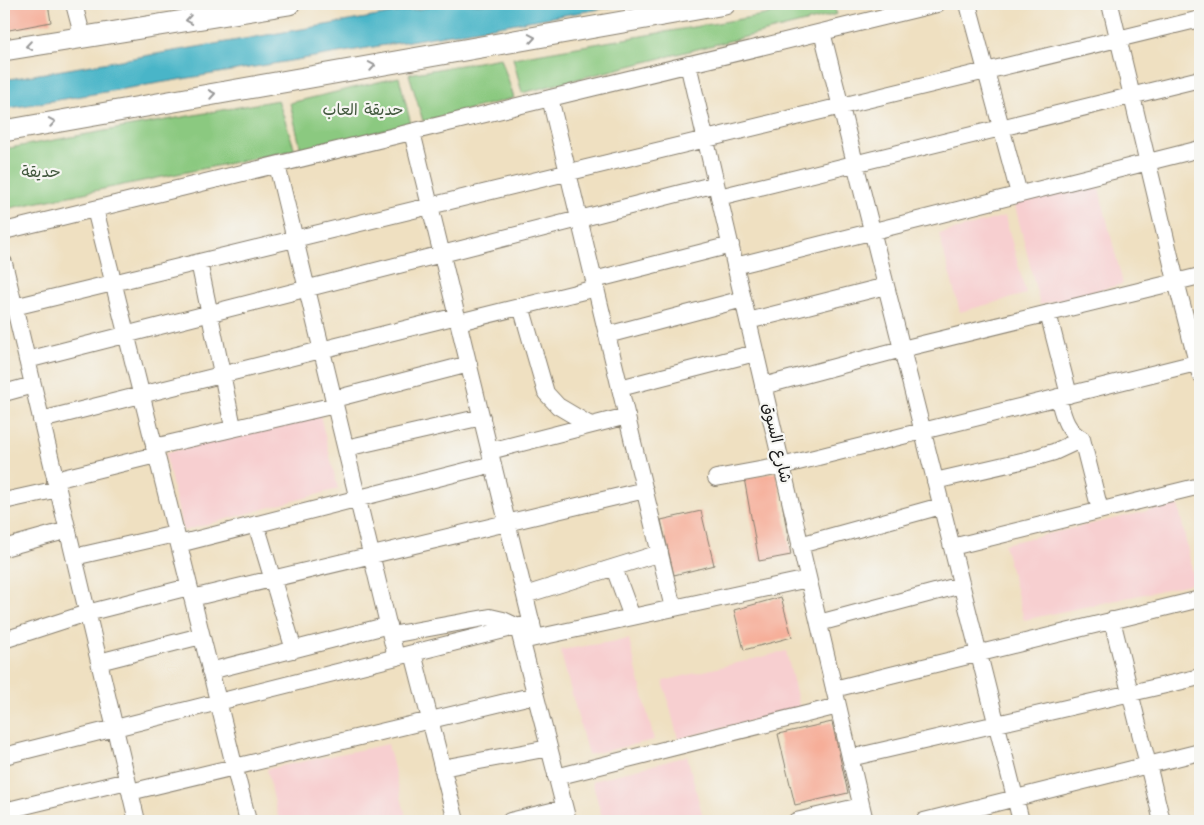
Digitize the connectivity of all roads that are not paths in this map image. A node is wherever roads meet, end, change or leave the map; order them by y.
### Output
1 (74, 4) edge
2 (289, 4) edge
3 (725, 4) edge
4 (937, 4) edge
5 (968, 4) edge
6 (1110, 4) edge
7 (1200, 19) edge
8 (822, 32) junction
9 (83, 38) junction
10 (1118, 39) junction
11 (4, 50) edge
12 (688, 64) junction
13 (986, 71) junction
14 (1200, 79) edge
15 (1132, 96) junction
16 (550, 98) junction
17 (841, 106) junction
18 (1001, 128) junction
19 (4, 131) edge
20 (412, 132) junction
21 (706, 139) junction
22 (1200, 149) edge
23 (1148, 162) junction
24 (855, 164) junction
25 (277, 165) junction
26 (568, 173) junction
27 (718, 191) junction
28 (1019, 194) junction
29 (430, 206) junction
30 (95, 209) junction
31 (580, 219) junction
32 (872, 231) junction
33 (4, 232) edge
34 (295, 239) junction
35 (730, 245) junction
36 (442, 254) junction
37 (199, 262) junction
38 (4, 263) edge
39 (735, 266) junction
40 (1200, 276) edge
41 (1176, 281) junction
42 (114, 283) junction
43 (595, 284) junction
44 (886, 286) junction
45 (307, 289) junction
46 (743, 299) junction
47 (521, 306) junction
48 (14, 307) junction
49 (1048, 313) junction
50 (210, 314) junction
51 (458, 319) junction
52 (748, 321) junction
53 (607, 334) junction
54 (126, 335) junction
55 (322, 349) junction
56 (902, 350) junction
57 (755, 352) junction
58 (27, 360) junction
59 (469, 364) junction
60 (1199, 366) edge
61 (222, 376) junction
62 (33, 385) junction
63 (763, 386) junction
64 (620, 388) junction
65 (4, 393) edge
66 (141, 394) junction
67 (1064, 396) junction
68 (334, 402) junction
69 (627, 416) junction
70 (482, 417) junction
71 (41, 420) junction
72 (590, 425) junction
73 (233, 428) junction
74 (923, 432) junction
75 (1082, 439) junction
76 (346, 448) junction
77 (155, 451) junction
78 (492, 458) junction
79 (782, 466) junction
80 (716, 478) dead end
81 (935, 481) junction
82 (56, 484) junction
83 (1200, 486) edge
84 (645, 490) junction
85 (358, 497) junction
86 (4, 500) edge
87 (941, 506) junction
88 (1100, 510) junction
89 (508, 523) junction
90 (256, 524) junction
91 (68, 530) junction
92 (177, 539) junction
93 (800, 544) junction
94 (952, 546) junction
95 (4, 548) edge
96 (660, 553) junction
97 (372, 555) junction
98 (74, 557) junction
99 (614, 568) junction
100 (273, 579) junction
101 (808, 579) junction
102 (961, 585) junction
103 (190, 592) junction
104 (525, 595) junction
105 (1200, 599) edge
106 (673, 608) junction
107 (87, 613) junction
108 (632, 617) junction
109 (1112, 620) junction
110 (819, 623) junction
111 (390, 630) junction
112 (526, 632) junction
113 (201, 636) junction
114 (4, 640) edge
115 (294, 650) junction
116 (413, 653) junction
117 (978, 653) junction
118 (396, 657) junction
119 (99, 662) junction
120 (210, 672) junction
121 (1200, 677) edge
122 (834, 689) junction
123 (1130, 693) junction
124 (535, 695) junction
125 (218, 702) junction
126 (838, 706) junction
127 (430, 720) junction
128 (996, 724) junction
129 (115, 728) junction
130 (549, 748) junction
131 (1200, 752) edge
132 (4, 756) edge
133 (850, 758) junction
134 (1148, 766) junction
135 (234, 767) junction
136 (442, 768) junction
137 (556, 777) junction
138 (129, 786) junction
139 (1015, 799) junction
140 (4, 811) edge
141 (863, 814) edge
142 (566, 815) edge
143 (137, 821) edge
144 (248, 821) edge
145 (456, 821) edge
146 (510, 821) edge
147 (796, 821) edge
148 (924, 821) edge
149 (1021, 821) edge
150 (1162, 821) edge

1 - 9 street
2 -> 9 main road
19 -> 3 main road
4 - 8 street
5 - 13 street
6 - 10 street
7 - 10 street
8 - 12 street
8 - 17 street
9 -> 11 main road
10 - 13 street
10 - 15 street
12 - 16 street
12 - 21 street, شارع السوق
13 - 17 street
13 - 18 street
14 - 15 street
15 - 18 street
15 - 23 street
16 - 20 street
16 - 26 street
17 - 21 street
17 - 24 street
18 - 24 street
18 - 28 street
20 - 25 street
20 - 29 street
21 - 26 street
21 - 27 street, شارع السوق
22 - 23 street
23 - 28 street
23 - 41 street
24 - 27 street
24 - 32 street
25 - 30 street
25 - 34 street
26 - 29 street
26 - 31 street
27 - 31 street
27 - 35 street, شارع السوق
28 - 32 street
29 - 34 street
29 - 36 street
30 - 33 street
30 - 42 street
31 - 36 street
31 - 43 street
32 - 39 street
32 - 44 street
34 - 37 street
34 - 45 street
35 - 39 street, شارع السوق
35 - 43 street
36 - 45 street
36 - 51 street
37 - 42 street
37 - 50 street
38 - 48 street
39 - 46 street, شارع السوق
40 - 41 street
41 - 49 street
41 - 60 street
42 - 48 street
42 - 54 street
43 - 47 street
43 - 53 street
44 - 52 street
44 - 56 street
45 - 50 street
45 - 55 street
46 - 52 street, شارع السوق
46 - 53 street
47 - 51 street
47 - 72 street
48 - 58 street
49 - 56 street
49 - 67 street
50 - 54 street
50 - 61 street
51 - 55 street
51 - 59 street
52 - 57 street, شارع السوق
53 - 64 street
54 - 58 street
54 - 66 street
55 - 61 street
55 - 68 street
56 - 63 street
56 - 74 street
57 - 63 street, شارع السوق
57 - 64 street
58 - 62 street
59 - 68 street
59 - 70 street
60 - 67 street
61 - 66 street
61 - 73 street
62 - 65 street
62 - 71 street
63 - 79 street, شارع السوق
64 - 69 street
66 - 71 street
66 - 77 street
67 - 74 street
67 - 75 street
68 - 73 street
68 - 76 street
69 - 72 street
69 - 84 street
70 - 76 street
70 - 78 street
71 - 82 street
72 - 78 street
73 - 77 street
74 - 79 street
74 - 81 street
75 - 81 street
75 - 88 street
76 - 85 street
77 - 82 street
77 - 92 street
78 - 85 street
78 - 89 street
79 - 80 street
79 - 93 street, شارع السوق
81 - 87 street
82 - 86 street
82 - 91 street
83 - 88 street
84 - 89 street
84 - 96 street
85 - 90 street
85 - 97 street
87 - 93 street
87 - 94 street
88 - 94 street
89 - 97 street
89 - 104 street
90 - 92 street
90 - 100 street
91 - 95 street
91 - 98 street
92 - 98 street
92 - 103 street
93 - 101 street, شارع السوق
94 - 102 street
96 - 99 street
96 - 106 street
97 - 100 street
97 - 111 street
98 - 107 street
99 - 104 street
99 - 108 street
100 - 103 street
100 - 115 street
101 - 106 street
101 - 110 street, شارع السوق
102 - 110 street
102 - 117 street
103 - 107 street
103 - 113 street
104 - 112 street
105 - 109 street
106 - 108 street
107 - 114 street
107 - 119 street
108 - 112 street
109 - 117 street
109 - 123 street
110 - 122 street, شارع السوق
111 - 112 street
111 - 115 street
111 - 118 street
112 - 116 street
112 - 124 street
113 - 119 street
113 - 120 street
115 - 120 street
116 - 118 street
116 - 127 street
117 - 122 street
117 - 128 street
118 - 125 street
119 - 129 street
120 - 125 street
121 - 123 street
122 - 126 street, شارع السوق
123 - 128 street
123 - 134 street
124 - 127 street
124 - 130 street
125 - 129 street
125 - 135 street
126 - 133 street, شارع السوق
126 - 137 street
127 - 135 street
127 - 136 street
128 - 133 street
128 - 139 street
129 - 132 street
129 - 138 street
130 - 136 street
130 - 137 street
131 - 134 street
133 - 141 street, شارع السوق
134 - 139 street
134 - 150 street
135 - 138 street
135 - 144 street
136 - 145 street
137 - 142 street
138 - 140 street
138 - 143 street
139 - 148 street
139 - 149 street
141 - 147 street
142 - 146 street

